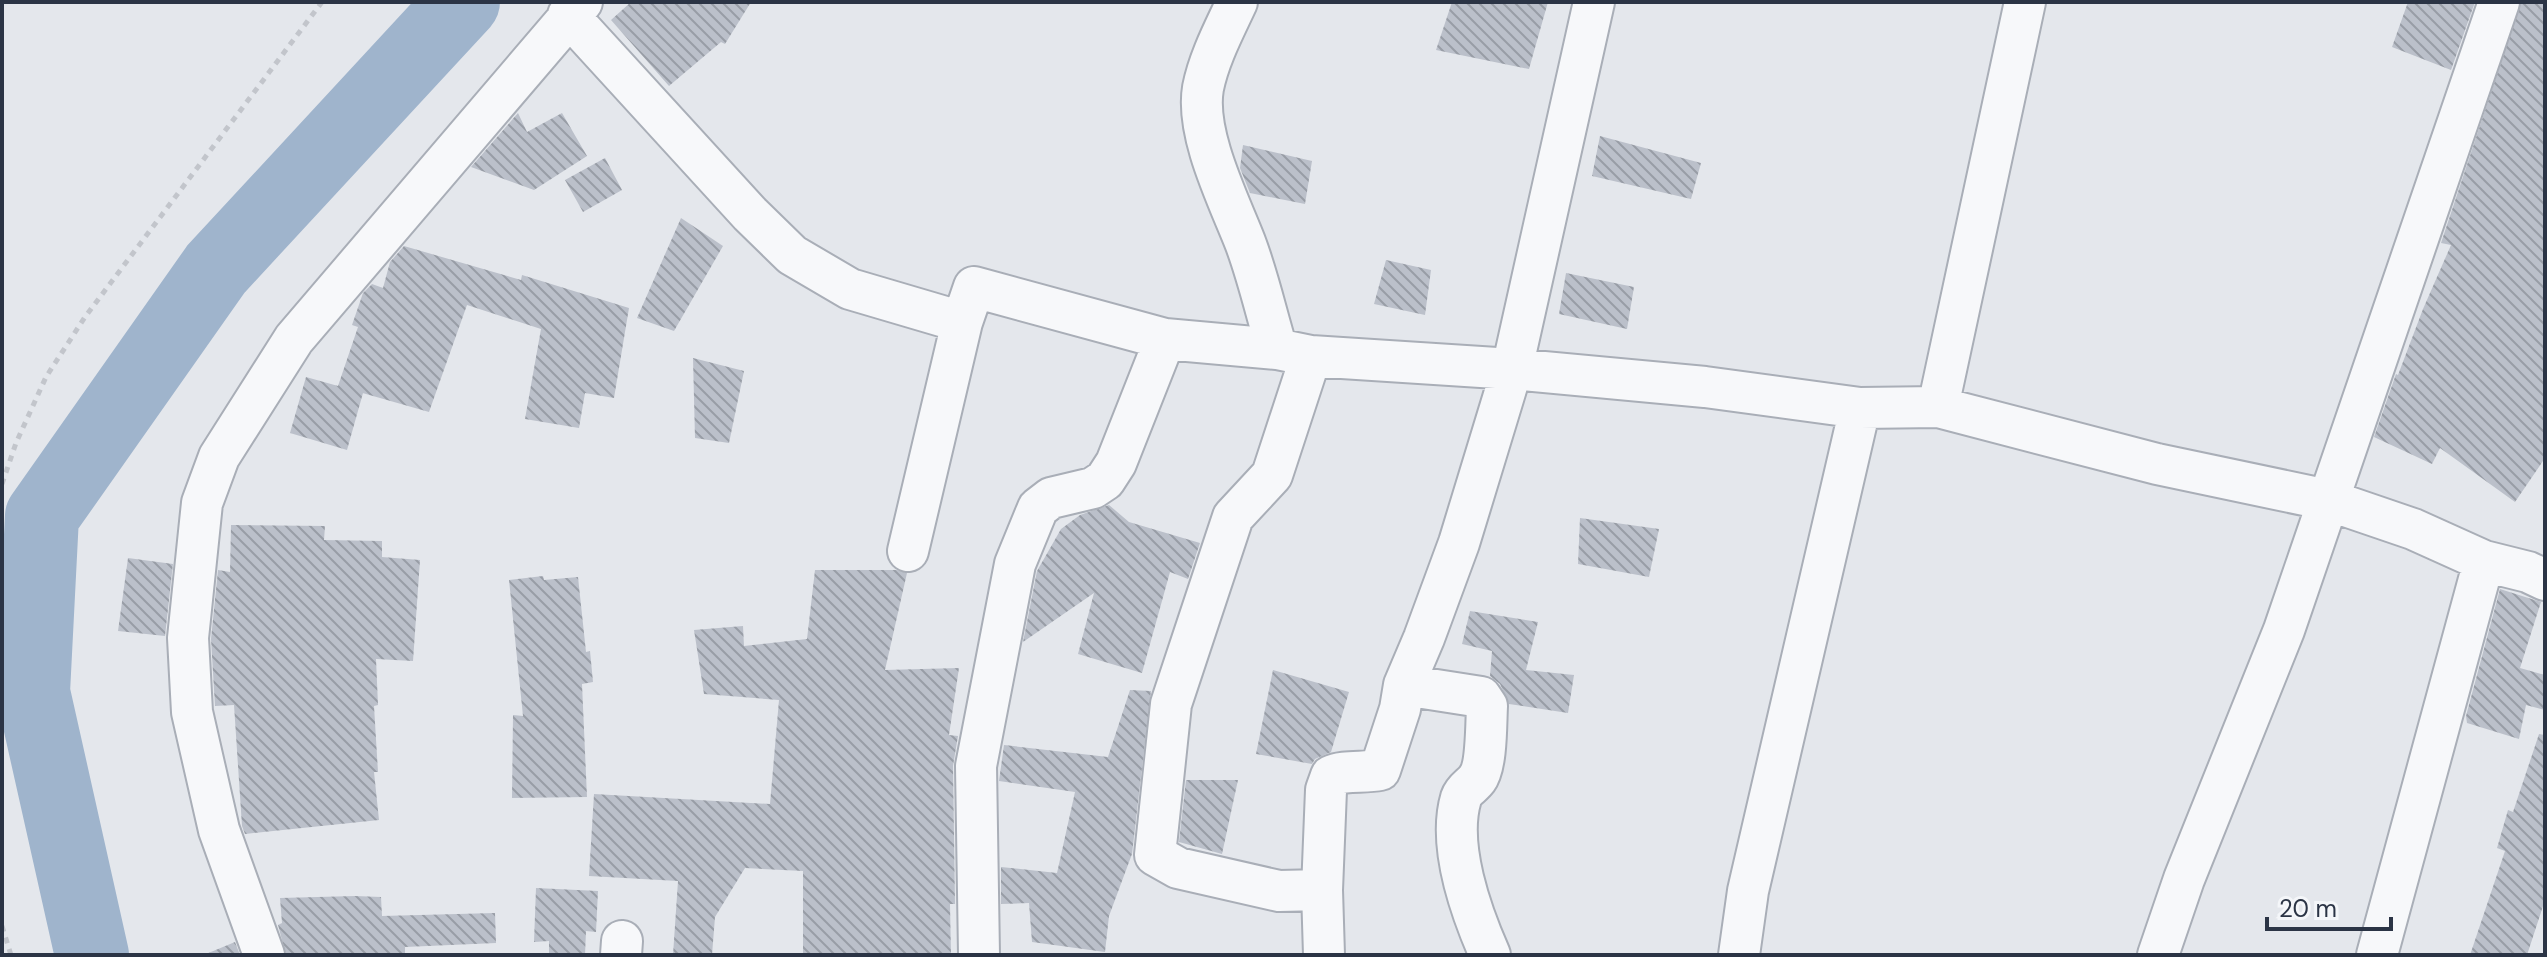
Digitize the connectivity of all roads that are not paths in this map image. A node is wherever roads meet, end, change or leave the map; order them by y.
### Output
1 (1237, 2) edge
2 (1594, 2) edge
3 (2025, 2) edge
4 (2499, 2) edge
5 (575, 9) edge
6 (962, 322) junction
7 (1165, 339) junction
8 (1294, 352) junction
9 (1512, 369) junction
10 (1938, 407) junction
11 (1860, 408) junction
12 (2328, 500) junction
13 (908, 551) dead end
14 (2484, 561) junction
15 (2539, 566) edge
16 (1404, 685) junction
17 (1322, 890) junction
18 (264, 955) edge
19 (979, 955) edge
20 (1324, 955) edge
21 (1490, 955) edge
22 (1739, 955) edge
23 (2158, 955) edge
24 (2377, 955) edge

1 - 8 street
2 - 9 street
3 - 10 street
4 - 12 street
5 - 6 street
5 - 18 street
6 - 7 street
6 - 13 street
7 - 8 street
7 - 19 street
8 - 9 street
8 - 17 street
9 - 11 street
9 - 16 street
10 - 11 street
10 - 12 street
11 - 22 street
12 - 14 street
12 - 23 street
14 - 15 street
14 - 24 street
16 - 17 street
16 - 21 street
17 - 20 street

